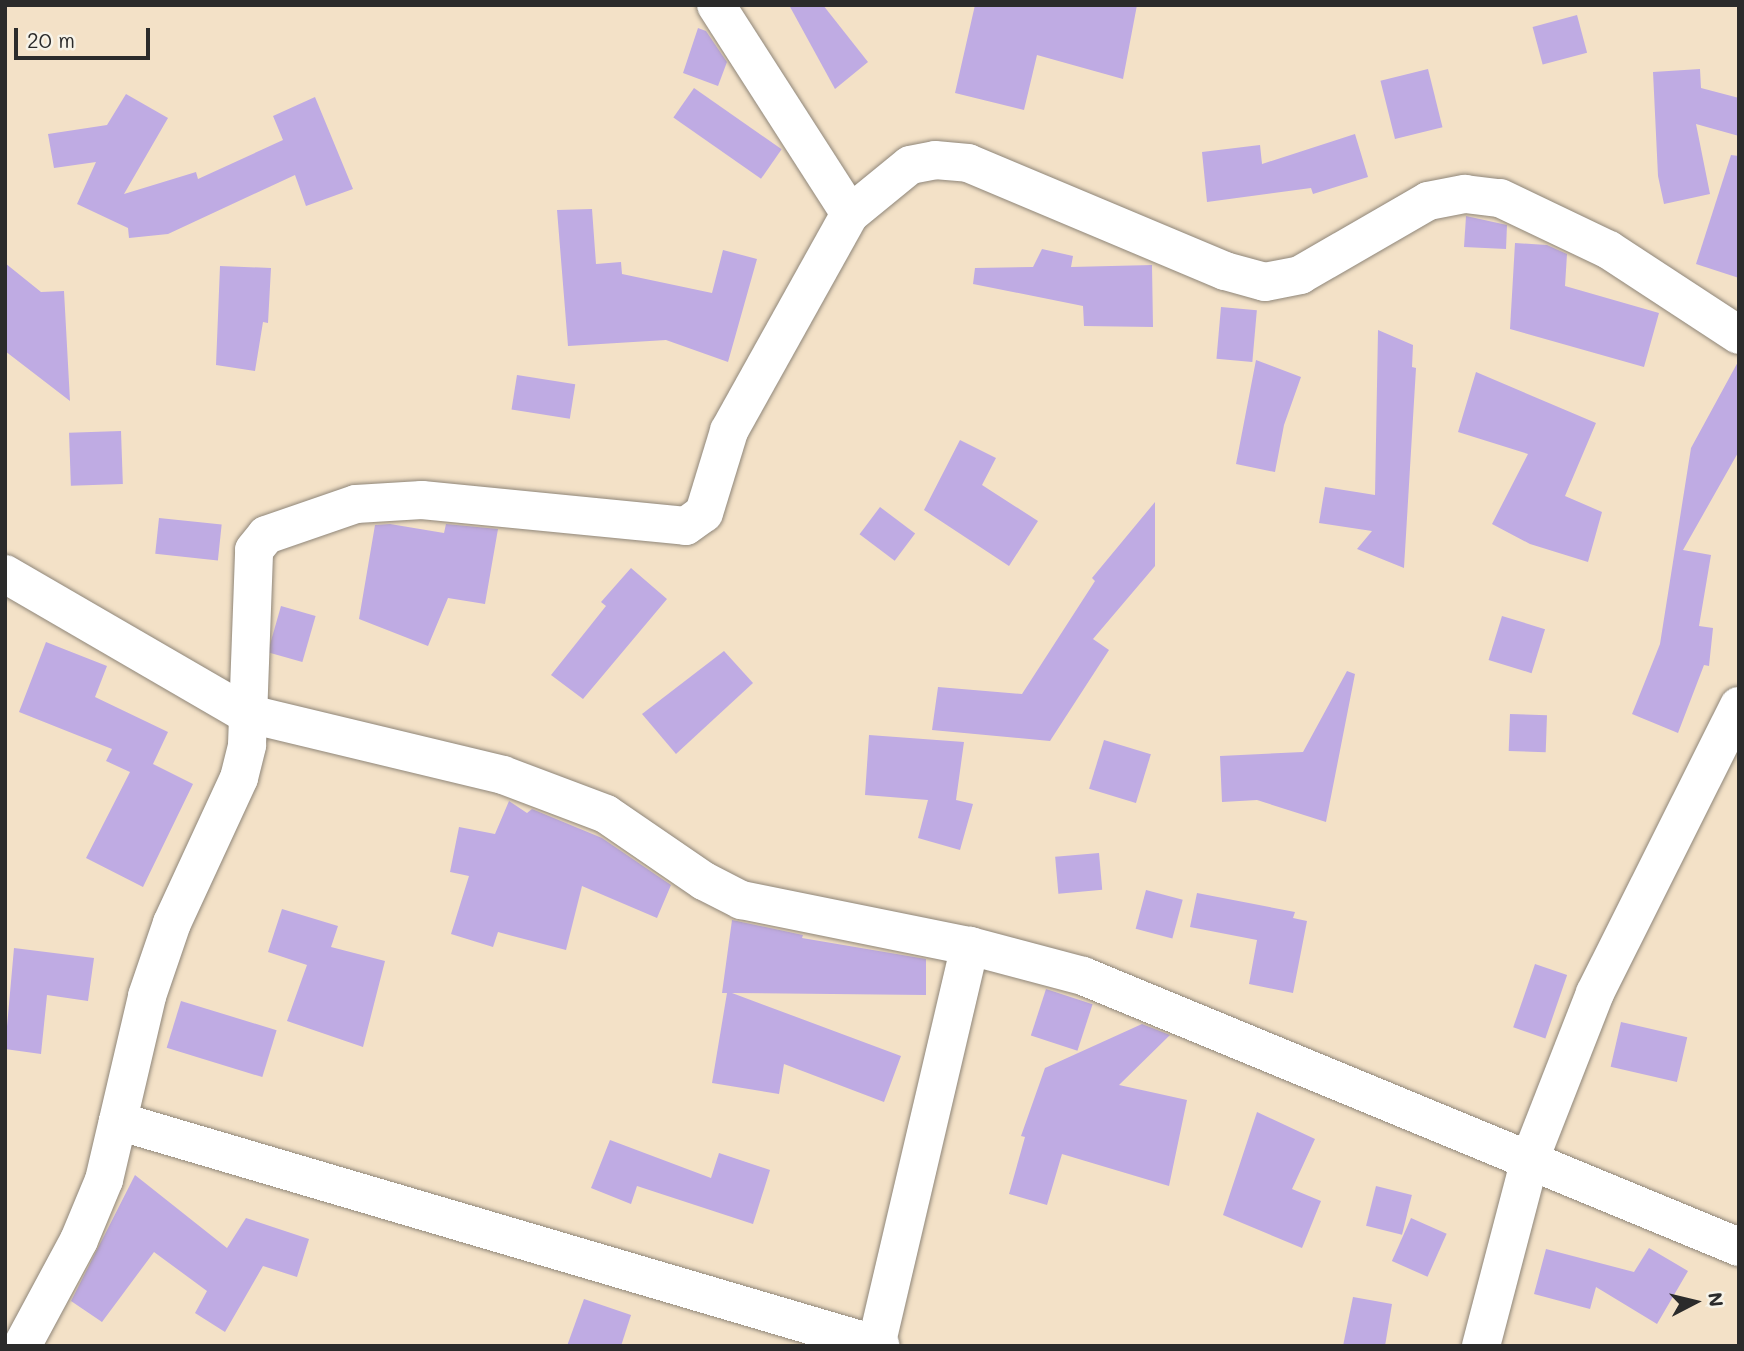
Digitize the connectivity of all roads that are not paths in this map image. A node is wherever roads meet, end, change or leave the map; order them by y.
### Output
1 (716, 5) edge
2 (850, 214) junction
3 (1739, 335) edge
4 (5, 574) edge
5 (1739, 706) edge
6 (245, 713) junction
7 (970, 946) junction
8 (118, 1121) junction
9 (1530, 1159) junction
10 (1739, 1247) edge
11 (878, 1345) edge
12 (22, 1346) edge
13 (1481, 1346) edge

1 - 2 street
2 - 3 street
2 - 6 street
4 - 6 street
5 - 9 street
6 - 7 street
6 - 8 street
7 - 9 street
7 - 11 street
8 - 11 street
8 - 12 street
9 - 10 street
9 - 13 street

